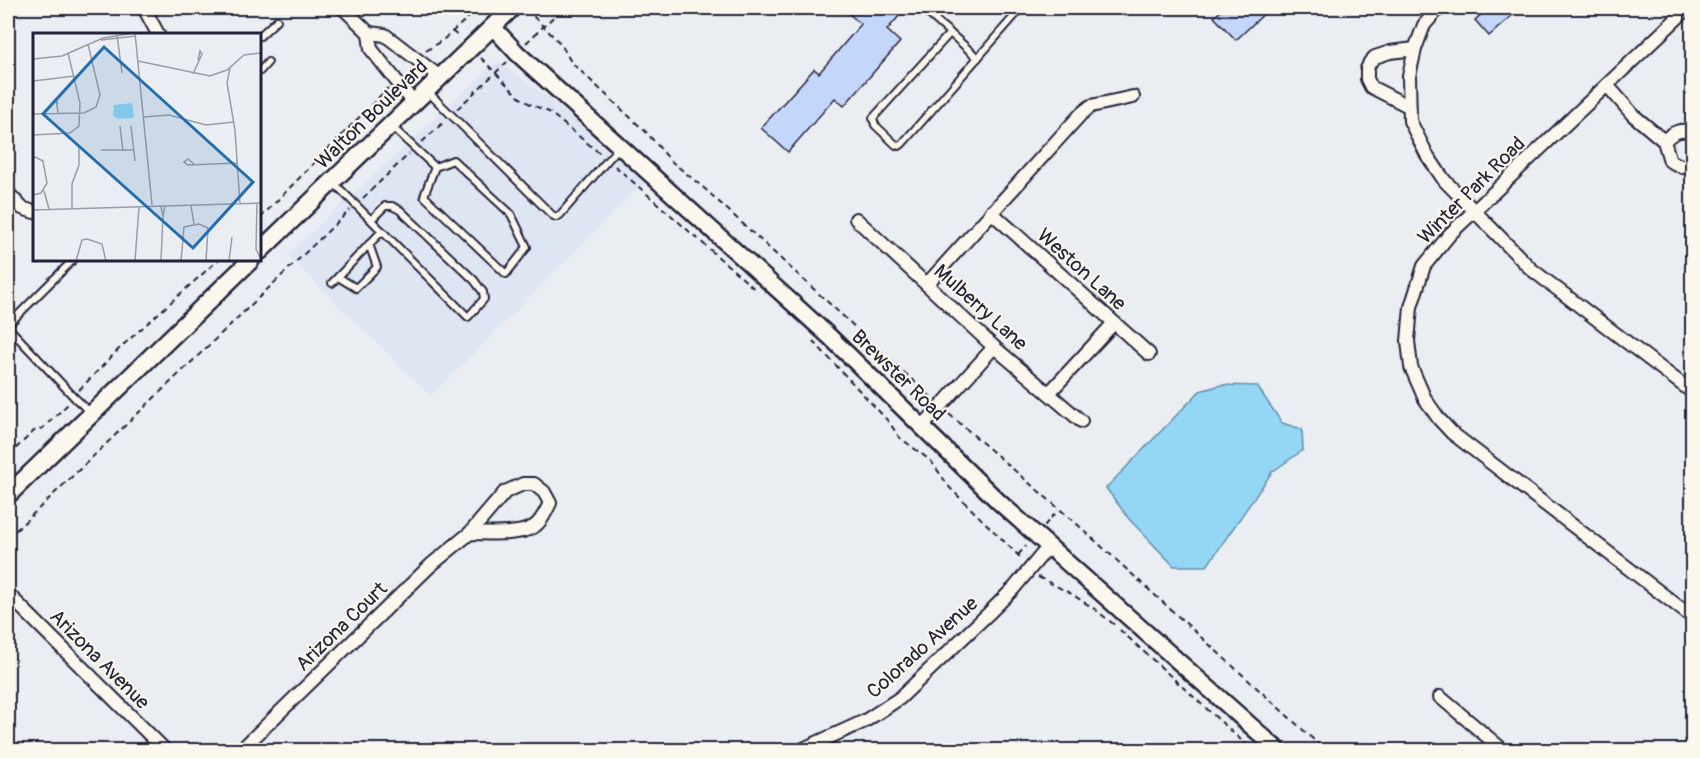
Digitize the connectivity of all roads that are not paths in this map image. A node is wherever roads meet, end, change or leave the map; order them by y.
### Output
1 (144, 8) edge
2 (343, 8) edge
3 (512, 8) edge
4 (922, 8) edge
5 (1020, 8) edge
6 (1439, 8) edge
7 (1689, 8) edge
8 (277, 20) dead end
9 (493, 27) junction
10 (157, 33) edge
11 (369, 33) junction
12 (950, 33) junction
13 (261, 35) edge
14 (1415, 49) junction
15 (978, 58) junction
16 (268, 62) dead end
17 (261, 69) edge
18 (440, 77) junction
19 (1607, 85) junction
20 (427, 90) junction
21 (1133, 97) dead end
22 (414, 103) junction
23 (1408, 106) junction
24 (390, 125) junction
25 (1692, 133) edge
26 (1664, 141) junction
27 (620, 146) junction
28 (435, 167) junction
29 (1692, 167) edge
30 (332, 181) junction
31 (8, 193) edge
32 (33, 212) edge
33 (991, 212) junction
34 (1474, 212) junction
35 (856, 219) dead end
36 (371, 220) junction
37 (382, 231) junction
38 (369, 244) junction
39 (261, 250) edge
40 (72, 261) edge
41 (250, 261) edge
42 (338, 277) junction
43 (332, 283) dead end
44 (927, 284) junction
45 (1113, 324) junction
46 (8, 326) edge
47 (994, 347) junction
48 (1149, 354) dead end
49 (1692, 392) edge
50 (1048, 393) junction
51 (92, 413) junction
52 (1081, 421) dead end
53 (922, 427) junction
54 (8, 495) edge
55 (470, 533) junction
56 (1048, 546) junction
57 (8, 594) edge
58 (1692, 617) edge
59 (1440, 697) dead end
60 (165, 750) edge
61 (242, 750) edge
62 (801, 750) edge
63 (1278, 750) edge
64 (1503, 750) edge

1 - 10 street
2 - 11 street
3 - 9 main road, Walton Boulevard
4 - 12 lane
5 - 15 lane
6 - 14 street
7 - 19 street, Winter Park Road
8 - 13 lane
9 - 18 main road, Walton Boulevard
9 - 27 street, Brewster Road
11 - 18 street
11 - 22 street
12 - 15 lane
12 - 15 lane
14 - 23 street
14 - 23 street
16 - 17 lane
18 - 20 main road, Walton Boulevard
19 - 26 street
19 - 34 street, Winter Park Road
20 - 22 main road, Walton Boulevard
20 - 27 lane
21 - 33 street
22 - 24 main road, Walton Boulevard
23 - 34 street
24 - 28 lane
24 - 30 main road, Walton Boulevard
25 - 26 street
26 - 29 street
27 - 53 street, Brewster Road
28 - 28 lane
30 - 36 lane
30 - 39 main road, Walton Boulevard
31 - 32 street
33 - 44 street
33 - 45 street, Weston Lane
34 - 49 street
34 - 58 street, Winter Park Road
35 - 44 street, Mulberry Lane
36 - 37 lane
36 - 37 lane
37 - 38 lane
38 - 42 lane
38 - 42 lane
40 - 46 lane
41 - 51 main road
42 - 43 lane
44 - 47 street, Mulberry Lane
45 - 48 street, Weston Lane
45 - 50 street
46 - 51 lane
47 - 50 street, Mulberry Lane
47 - 53 street
50 - 52 street, Mulberry Lane
51 - 54 main road
53 - 56 street, Brewster Road
55 - 55 street, Arizona Court
55 - 61 street, Arizona Court
56 - 62 street, Colorado Avenue
56 - 63 street, Brewster Road
57 - 60 street, Arizona Avenue
59 - 64 street

